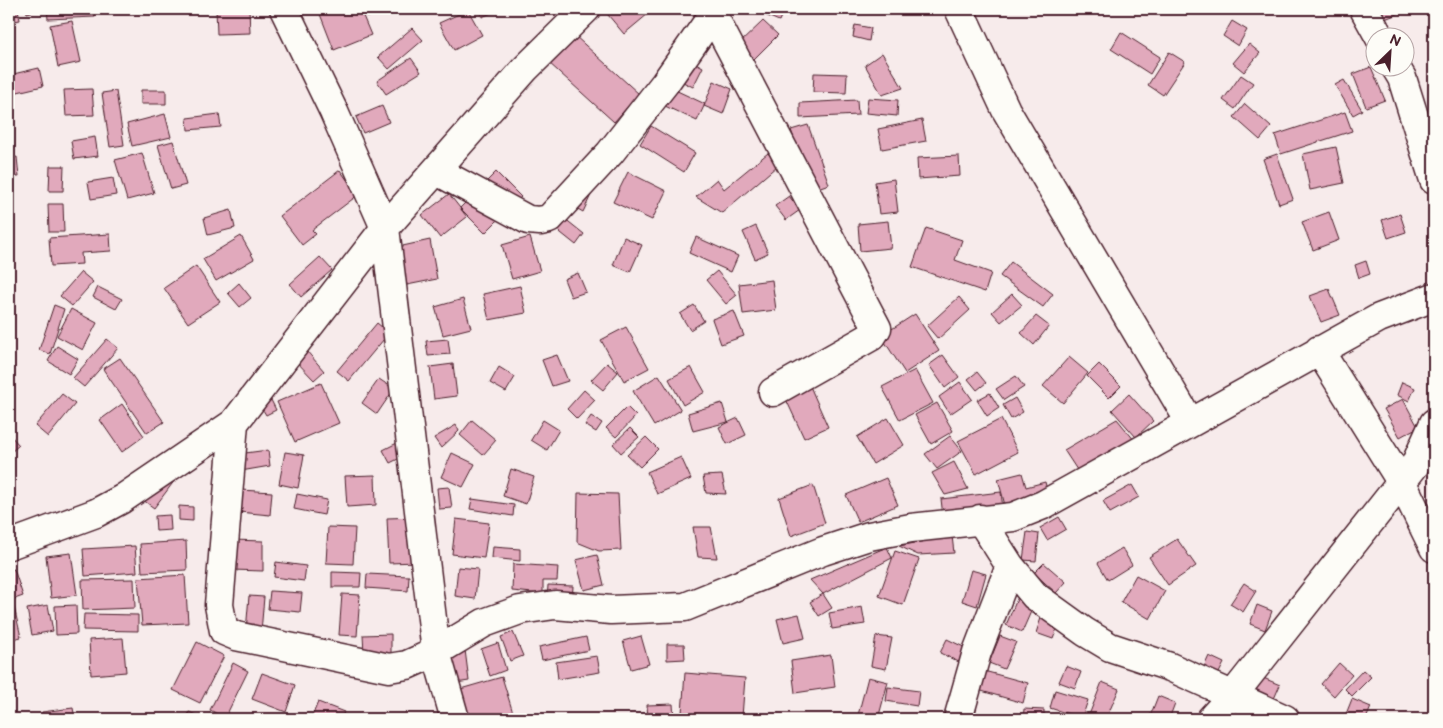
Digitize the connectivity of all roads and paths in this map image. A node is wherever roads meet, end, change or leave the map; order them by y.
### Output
1 (284, 9) edge
2 (586, 9) edge
3 (959, 9) edge
4 (1364, 9) edge
5 (715, 12) edge
6 (1374, 28) edge
7 (1402, 78) edge
8 (437, 171) junction
9 (1434, 180) edge
10 (385, 228) junction
11 (1434, 297) edge
12 (1320, 350) junction
13 (772, 392) dead end
14 (1190, 422) junction
15 (234, 423) junction
16 (1434, 423) edge
17 (1402, 483) junction
18 (980, 519) junction
19 (9, 545) edge
20 (1434, 548) edge
21 (1010, 566) junction
22 (436, 652) junction
23 (1233, 695) junction
24 (456, 719) edge
25 (958, 719) edge
26 (1211, 719) edge
27 (1285, 719) edge

1 - 10 street
2 - 8 street
3 - 14 street
4 - 6 street
5 - 8 street
5 - 13 street
7 - 9 street
8 - 10 street
10 - 15 street
10 - 22 street
11 - 12 street
12 - 14 street
12 - 17 street
14 - 18 street
15 - 19 street
15 - 22 street
16 - 17 street
17 - 20 street
17 - 23 street
18 - 21 street
18 - 22 street
21 - 23 street
21 - 25 street
22 - 24 street
23 - 26 street
23 - 27 street

